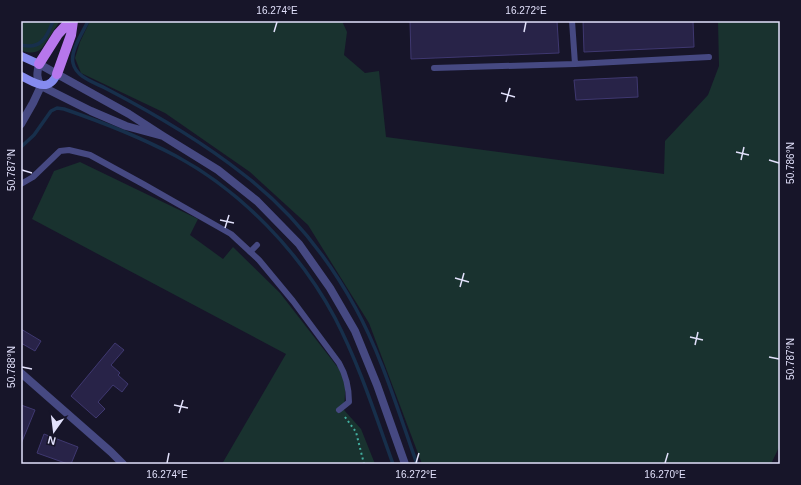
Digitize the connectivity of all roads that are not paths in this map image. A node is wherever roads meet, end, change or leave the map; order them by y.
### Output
1 (72, 21) edge
2 (572, 21) edge
3 (21, 56) edge
4 (709, 57) dead end
5 (39, 64) junction
6 (575, 64) junction
7 (434, 68) dead end
8 (57, 74) junction
9 (21, 76) edge
10 (41, 86) junction
11 (21, 124) edge
12 (163, 136) junction
13 (21, 184) edge
14 (257, 245) dead end
15 (250, 252) junction
16 (21, 373) edge
17 (339, 410) road end
18 (123, 464) edge
19 (405, 464) edge

1 - 5 main road
1 - 8 main road
2 - 6 lane
3 - 5 main road
4 - 6 lane
5 - 8 street
5 - 10 street
6 - 7 lane
8 - 10 main road
8 - 12 street
9 - 10 main road
10 - 11 street
10 - 12 street
12 - 19 street
13 - 15 lane
14 - 15 lane
15 - 17 lane
16 - 18 street

